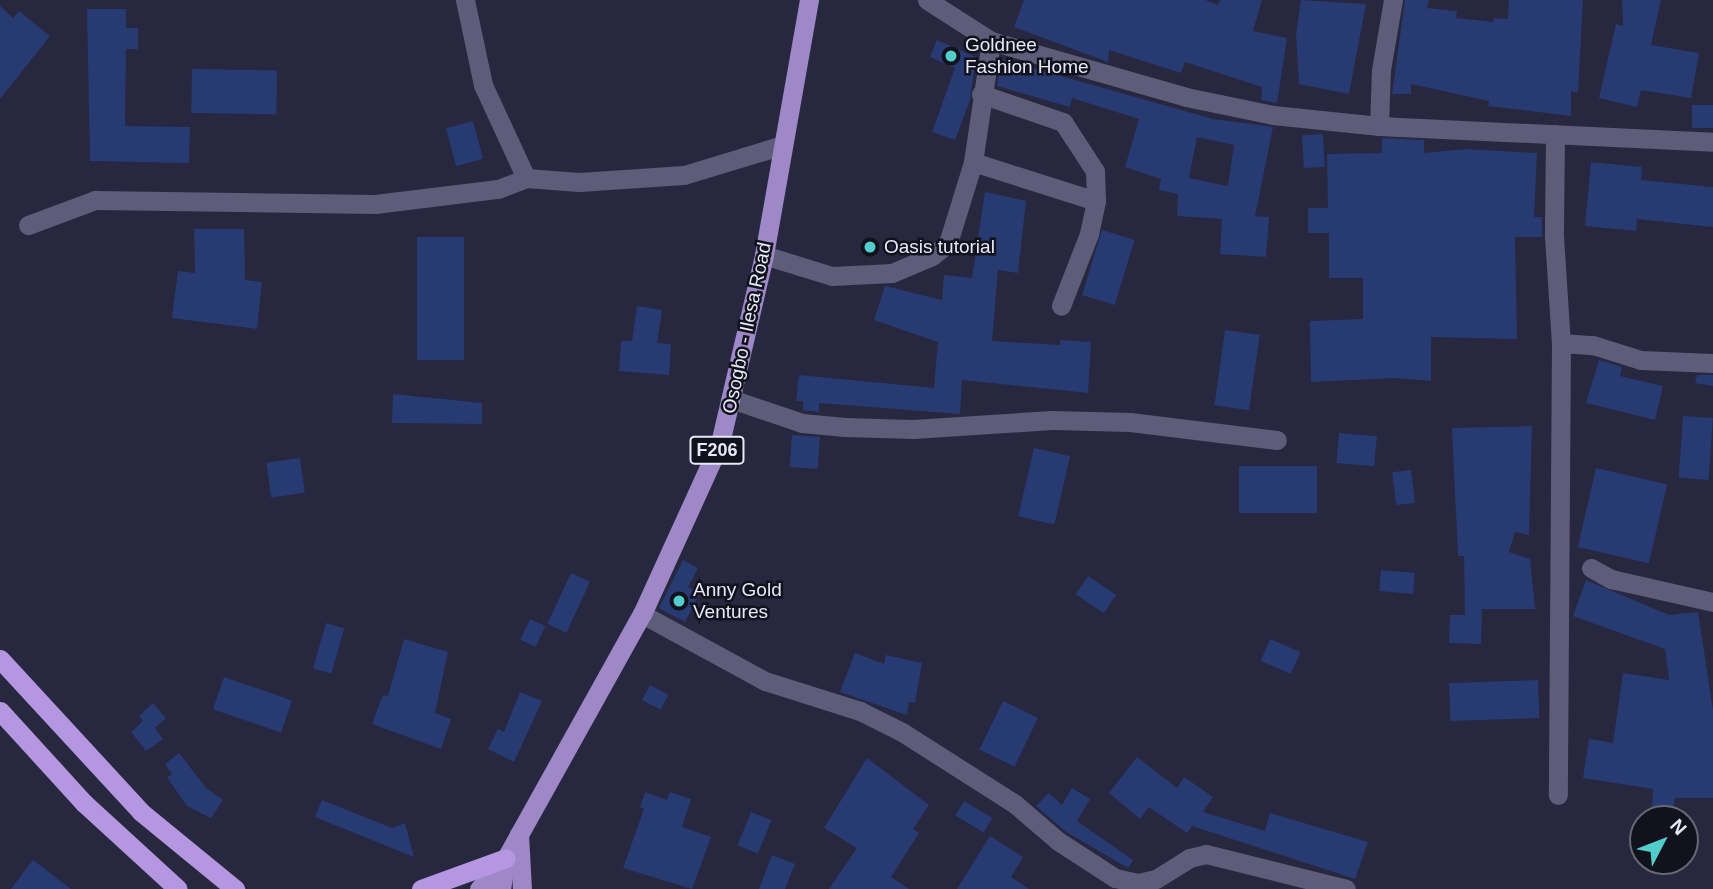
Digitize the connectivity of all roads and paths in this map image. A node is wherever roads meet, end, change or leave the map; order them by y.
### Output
1 (465, 0) edge
2 (809, 0) edge
3 (927, 0) edge
4 (1392, 0) edge
5 (991, 41) junction
6 (981, 94) junction
7 (1379, 126) junction
8 (1555, 134) junction
9 (1713, 142) edge
10 (783, 145) junction
11 (973, 162) junction
12 (526, 178) junction
13 (1097, 201) junction
14 (28, 225) dead end
15 (764, 255) junction
16 (1061, 306) dead end
17 (1561, 343) junction
18 (1713, 363) edge
19 (733, 400) junction
20 (1277, 440) dead end
21 (1591, 568) dead end
22 (1713, 602) edge
23 (642, 614) junction
24 (0, 659) edge
25 (0, 710) edge
26 (1558, 794) dead end
27 (519, 832) junction
28 (506, 858) junction
29 (1157, 884) edge
30 (178, 889) edge
31 (235, 889) edge
32 (421, 889) edge
33 (478, 889) edge
34 (500, 889) edge
35 (522, 889) edge
36 (1346, 889) edge

1 - 12 street
2 - 10 main road, Osogbo - Ilesa Road / F206
3 - 5 street
4 - 7 street
5 - 6 street
5 - 7 street
6 - 11 street
6 - 13 street
7 - 8 street
8 - 9 street
8 - 17 street
10 - 12 street
10 - 15 main road, Osogbo - Ilesa Road / F206
11 - 13 street
11 - 15 street
12 - 14 street
13 - 16 street
15 - 19 main road, Osogbo - Ilesa Road / F206
17 - 18 street
17 - 26 street
19 - 20 street
19 - 23 main road, Osogbo - Ilesa Road / F206
21 - 22 street
23 - 27 main road, Osogbo - Ilesa Road / F206
23 - 29 street
24 - 31 highway
25 - 30 highway
27 - 28 main road, Osogbo - Ilesa Road / F206
27 - 35 main road
28 - 32 highway
28 - 33 main road, Osogbo - Ilesa Road / F206
28 - 34 main road, Osogbo - Ilesa Road / F206
29 - 36 street

